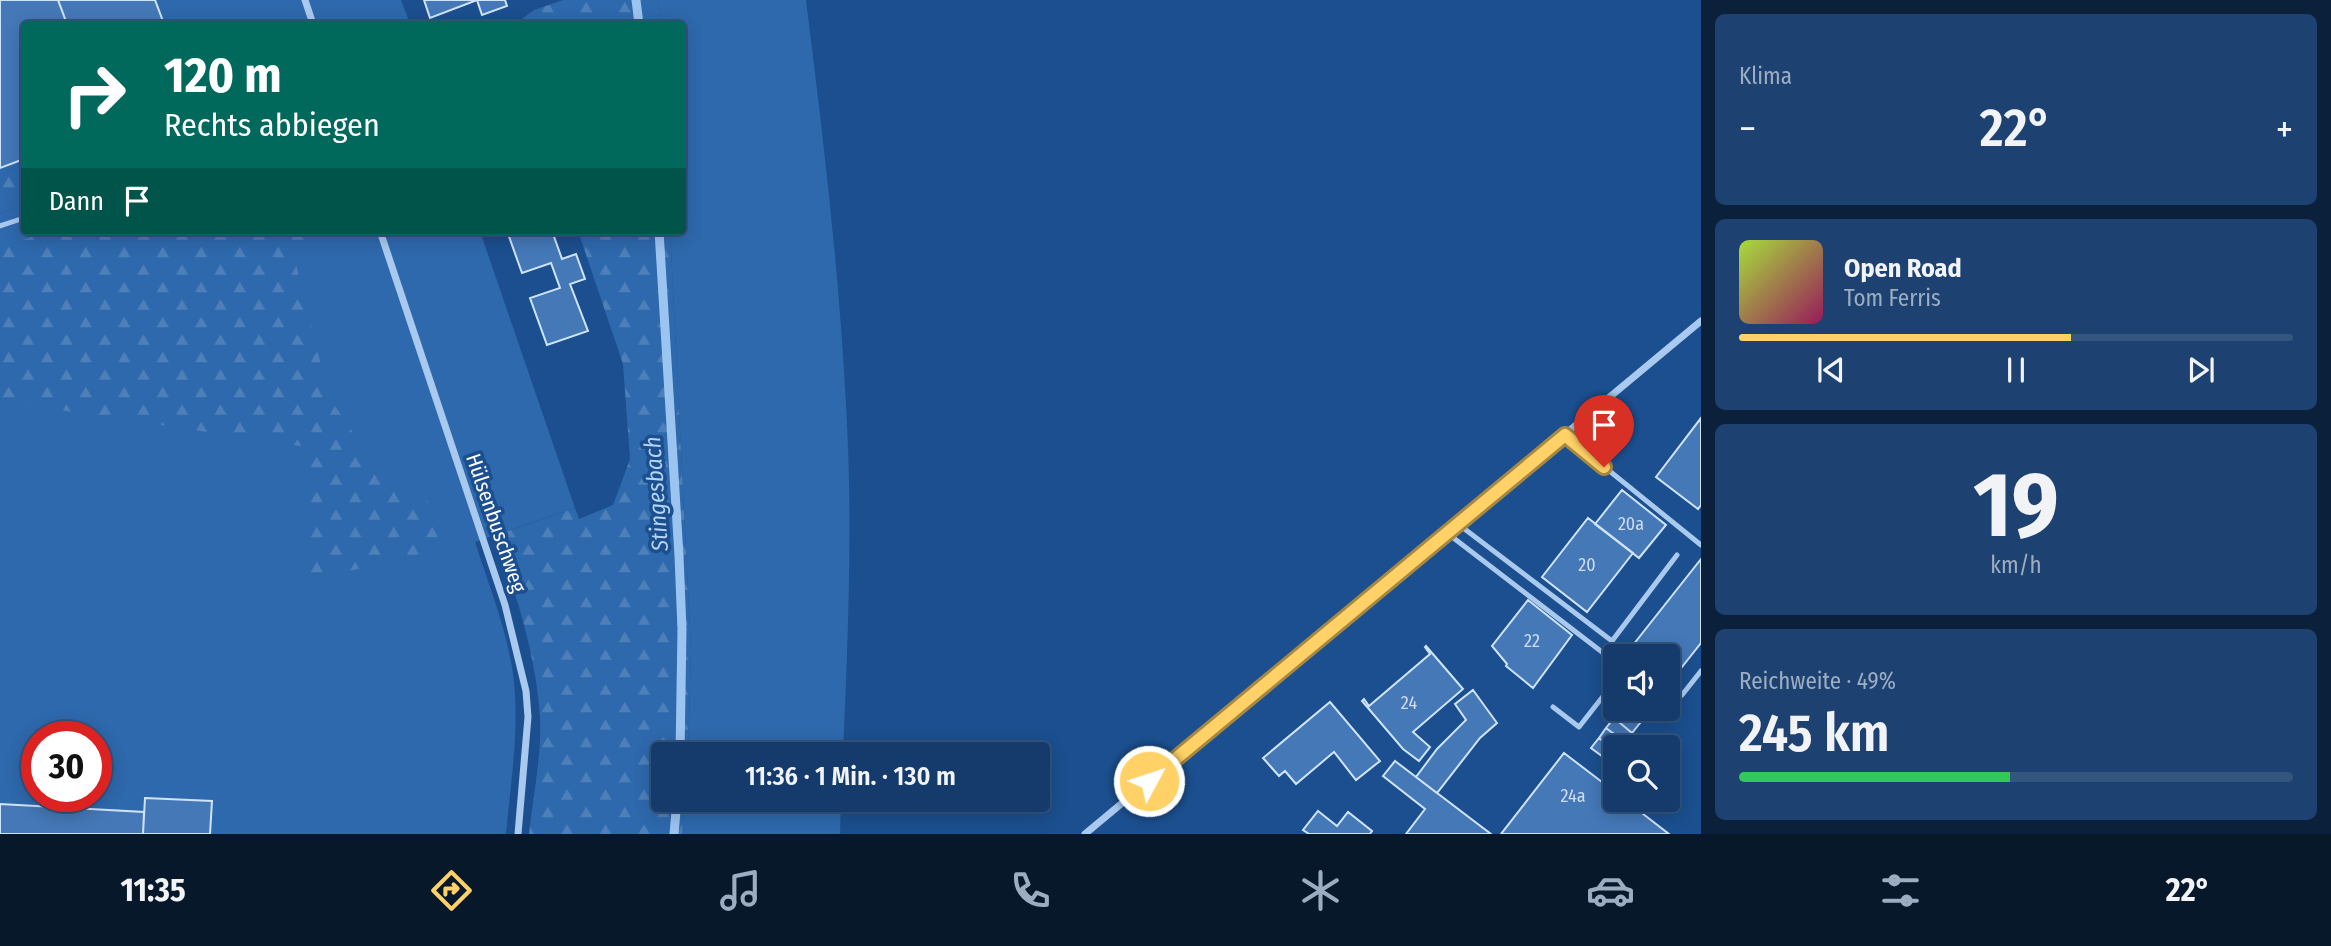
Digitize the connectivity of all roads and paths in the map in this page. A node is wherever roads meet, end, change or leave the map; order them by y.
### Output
1 (304, 0) edge
2 (312, 21) edge
3 (21, 219) edge
4 (0, 226) edge
5 (381, 235) edge
6 (1701, 321) edge
7 (1565, 435) junction
8 (1458, 524) junction
9 (1447, 533) junction
10 (1701, 545) edge
11 (1677, 555) dead end
12 (1603, 653) edge
13 (1701, 671) edge
14 (1682, 695) dead end
15 (1603, 696) edge
16 (1553, 707) dead end
17 (518, 834) edge
18 (1085, 834) edge

1 - 2 street
3 - 4 lane
5 - 17 street, Hülsenbuschweg
6 - 7 street
7 - 8 street
7 - 10 lane
8 - 9 street
8 - 11 lane
9 - 12 lane
9 - 18 street
13 - 14 lane
15 - 16 lane

